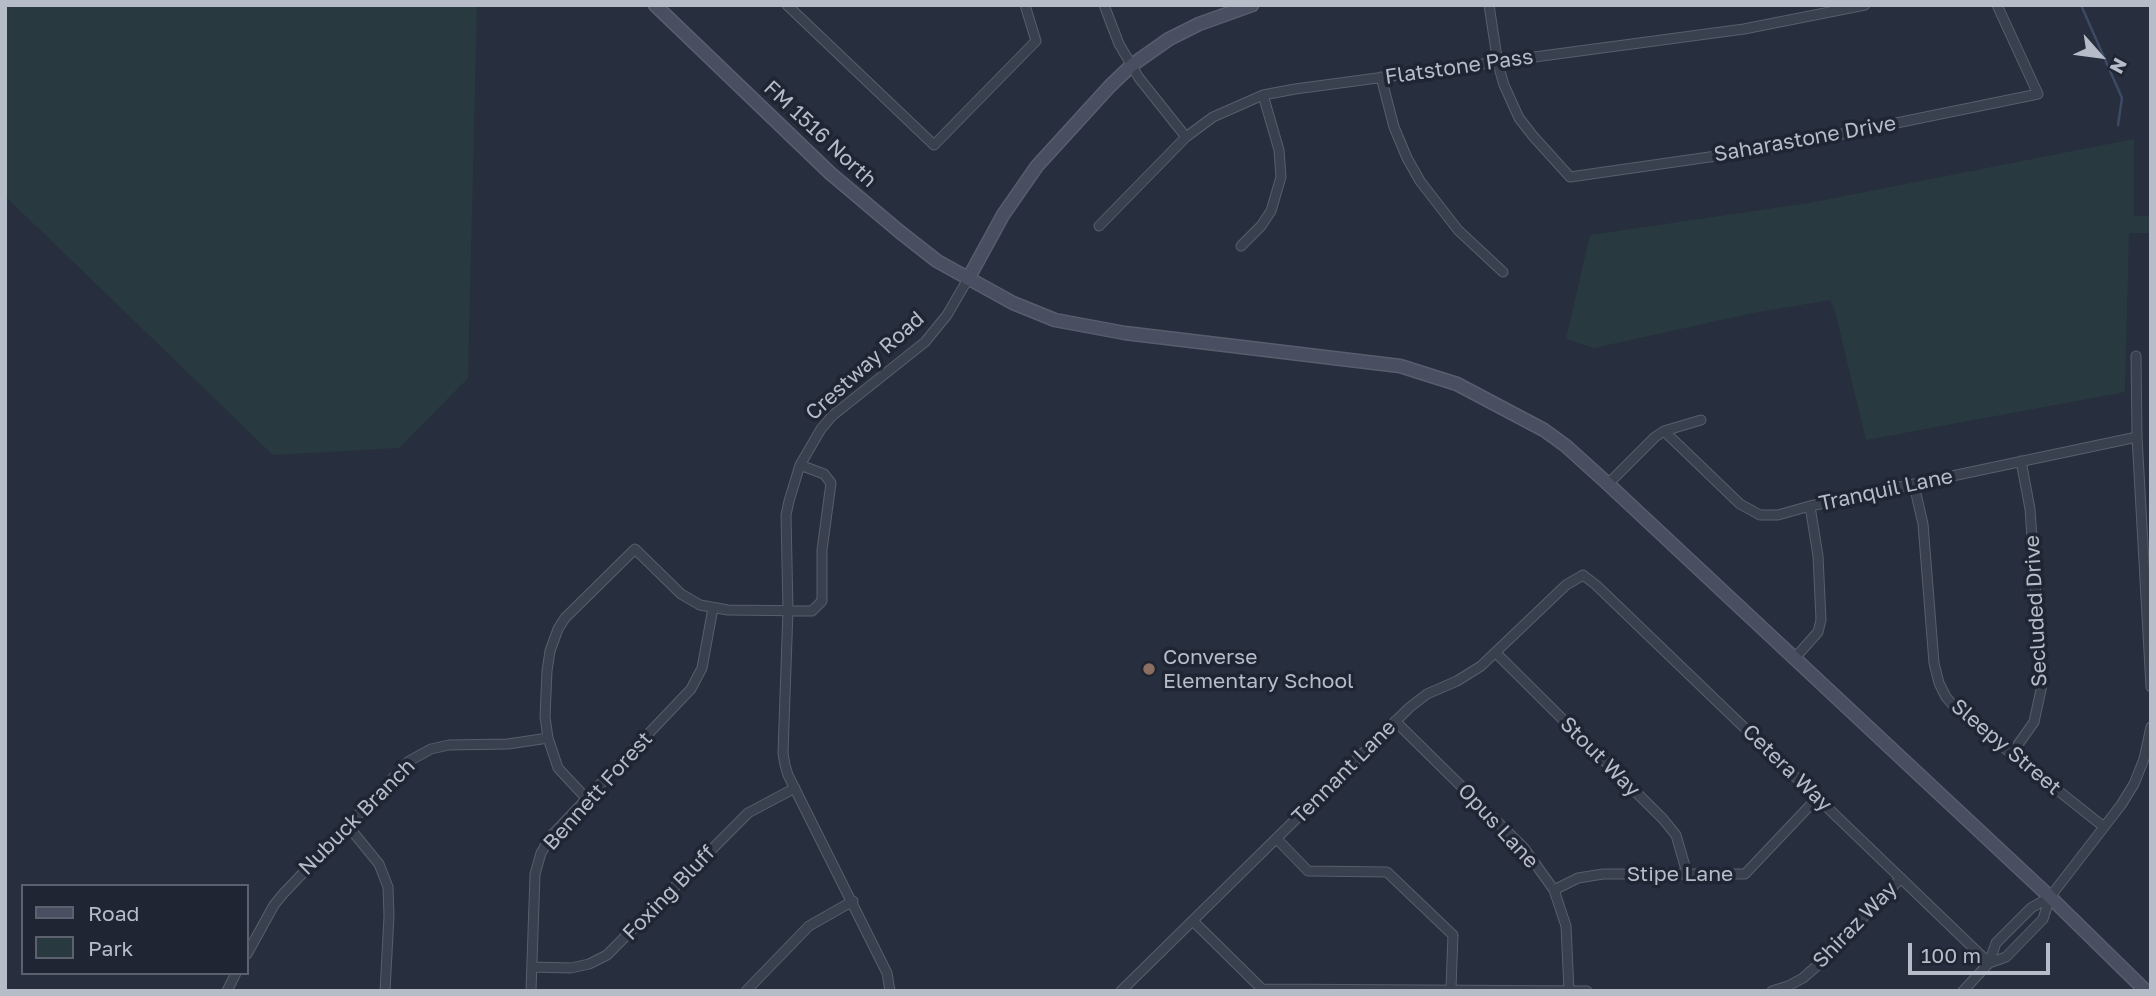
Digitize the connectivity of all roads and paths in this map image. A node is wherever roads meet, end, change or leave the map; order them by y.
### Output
1 (655, 5) edge
2 (787, 5) edge
3 (1025, 5) edge
4 (1104, 5) edge
5 (1252, 5) edge
6 (1489, 5) edge
7 (1865, 5) edge
8 (1997, 5) edge
9 (1498, 61) junction
10 (1132, 65) junction
11 (1381, 77) junction
12 (1263, 95) junction
13 (1186, 136) junction
14 (1099, 226) dead end
15 (1241, 246) dead end
16 (1503, 272) dead end
17 (968, 279) junction
18 (2136, 356) dead end
19 (1701, 420) dead end
20 (1664, 432) junction
21 (2137, 437) junction
22 (2021, 461) junction
23 (800, 465) junction
24 (1608, 484) junction
25 (1914, 485) junction
26 (1810, 506) junction
27 (1583, 575) joint
28 (713, 608) junction
29 (788, 610) junction
30 (1496, 653) junction
31 (1794, 659) junction
32 (2151, 687) edge
33 (1395, 721) junction
34 (2150, 733) edge
35 (548, 738) junction
36 (2012, 753) junction
37 (795, 789) junction
38 (1818, 797) junction
39 (587, 799) junction
40 (348, 826) junction
41 (2104, 827) junction
42 (1278, 839) junction
43 (1687, 873) junction
44 (1901, 878) junction
45 (1554, 890) junction
46 (2050, 897) junction
47 (853, 901) junction
48 (1193, 921) junction
49 (248, 952) edge
50 (1989, 962) junction
51 (532, 967) junction
52 (235, 975) edge
53 (1451, 988) junction
54 (227, 991) edge
55 (385, 991) edge
56 (531, 991) edge
57 (746, 991) edge
58 (890, 991) edge
59 (1121, 991) edge
60 (1569, 991) edge
61 (1587, 991) edge
62 (1772, 991) edge
63 (1963, 991) edge
64 (2146, 991) edge

1 - 17 main road, FM 1516 North
2 - 3 street
4 - 10 street
5 - 10 main road, Crestway Road
6 - 9 street
7 - 9 street, Flatstone Pass
8 - 9 street, Saharastone Drive
9 - 11 street, Flatstone Pass
10 - 13 street
10 - 17 main road, Crestway Road
11 - 12 street, Flatstone Pass
11 - 16 street
12 - 13 street, Flatstone Pass
12 - 15 street
13 - 14 street, Flatstone Pass
17 - 23 street, Crestway Road
17 - 24 main road, FM 1516 North
18 - 21 street
19 - 20 street
20 - 24 street
20 - 26 street, Tranquil Lane
21 - 22 street, Tranquil Lane
21 - 32 street
22 - 25 street, Tranquil Lane
22 - 36 street, Secluded Drive
23 - 29 street, Crestway Road
23 - 29 street
24 - 31 main road, FM 1516 North
25 - 26 street, Tranquil Lane
25 - 36 street, Sleepy Street
26 - 31 street
27 - 30 street, Tennant Lane
27 - 38 street, Cetera Way
28 - 29 street
28 - 35 street
28 - 39 street, Bennett Forest
29 - 37 street, Crestway Road
30 - 33 street, Tennant Lane
30 - 43 street, Stout Way
31 - 46 main road, FM 1516 North
33 - 42 street, Tennant Lane
33 - 45 street, Opus Lane
34 - 41 street
35 - 39 street
35 - 40 street, Nubuck Branch
36 - 41 street, Sleepy Street
37 - 47 street, Crestway Road
37 - 51 street, Foxing Bluff
38 - 43 street, Stipe Lane
38 - 44 street, Cetera Way
39 - 51 street, Bennett Forest
40 - 49 street, Nubuck Branch
40 - 55 street
41 - 46 street
42 - 48 street, Tennant Lane
42 - 53 street
43 - 45 street, Stipe Lane
44 - 50 street, Cetera Way
44 - 62 street, Shiraz Way
45 - 60 street, Opus Lane
46 - 50 street
46 - 50 street
46 - 64 main road, FM 1516 North
47 - 57 street
47 - 58 street, Crestway Road
48 - 53 street
48 - 59 street, Tennant Lane
50 - 63 street
51 - 56 street, Bennett Forest
52 - 54 street
53 - 60 street
60 - 61 street

